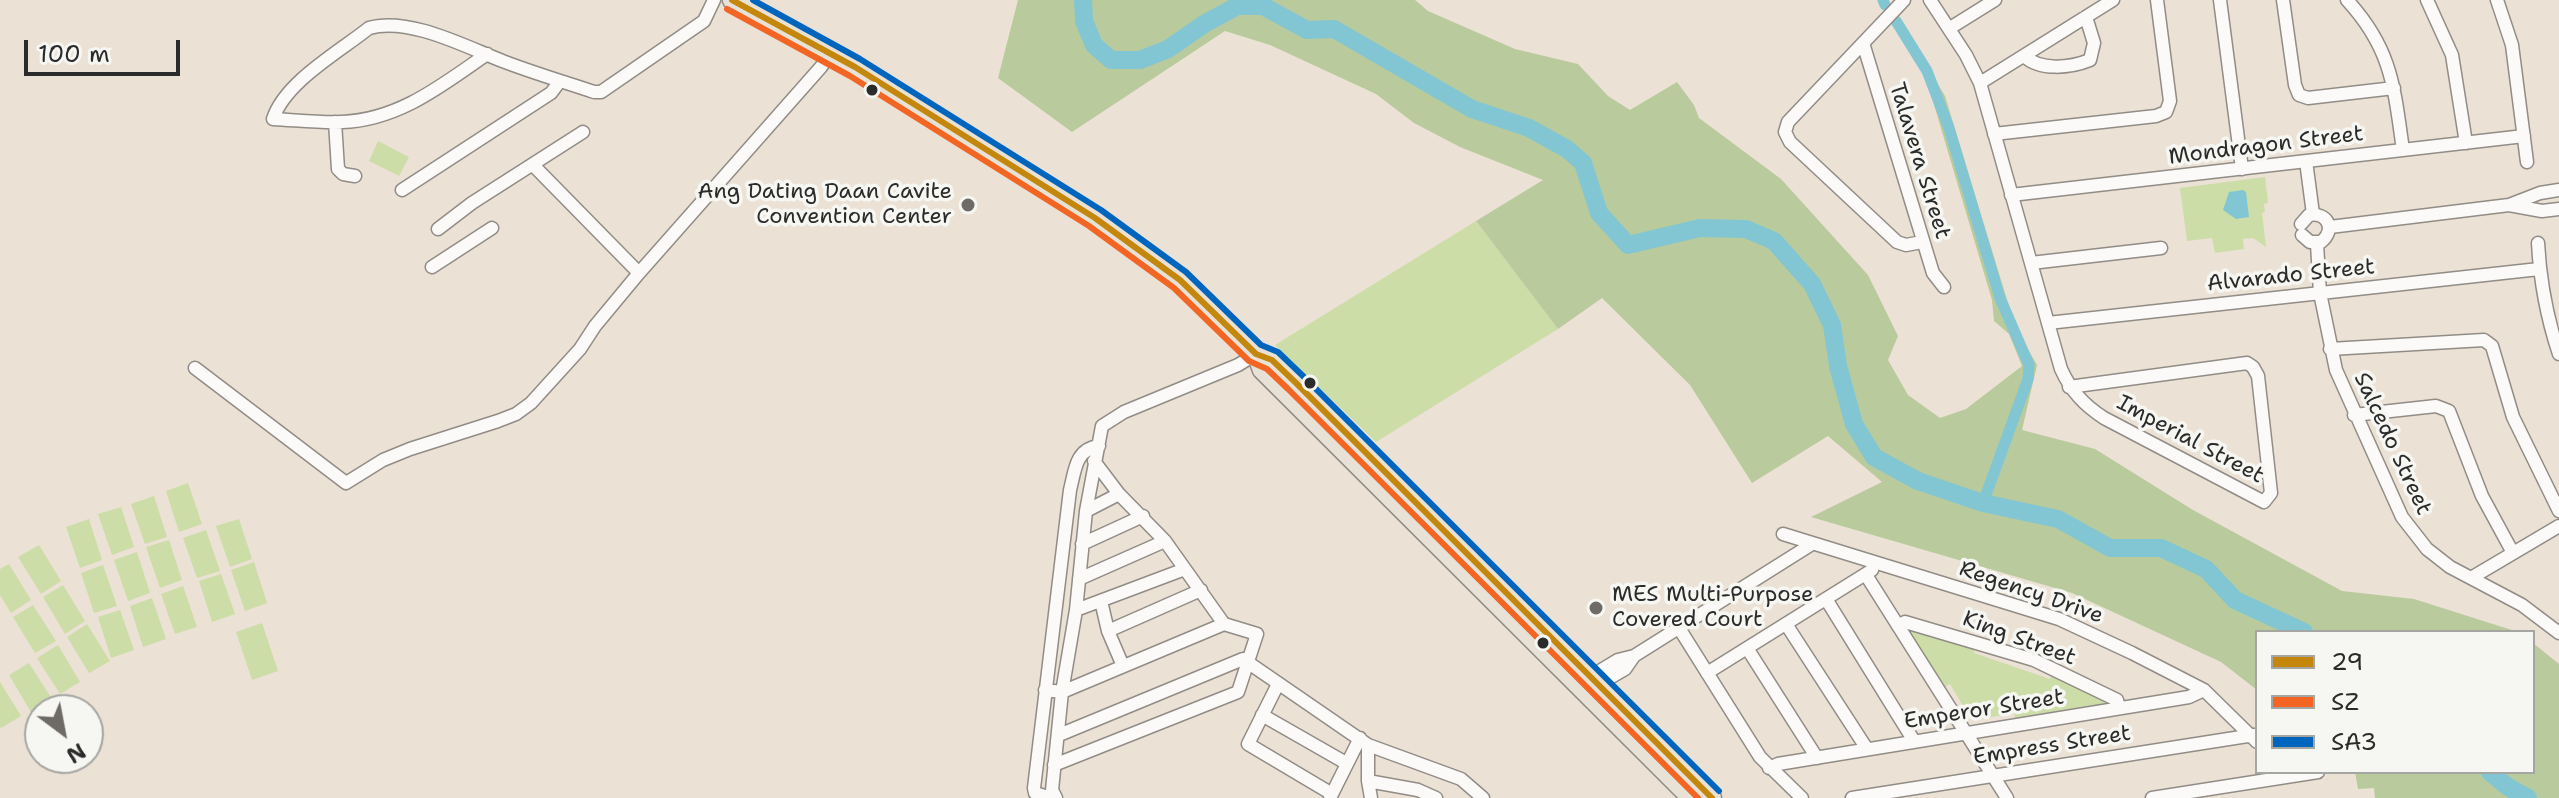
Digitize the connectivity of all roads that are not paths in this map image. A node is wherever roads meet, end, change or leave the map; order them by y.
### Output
1 (714, 0) edge
2 (732, 0) edge
3 (1904, 0) edge
4 (1930, 0) edge
5 (1995, 0) edge
6 (2113, 0) edge
7 (2157, 0) edge
8 (2220, 0) edge
9 (2283, 0) edge
10 (2347, 0) edge
11 (2427, 0) edge
12 (2497, 0) edge
13 (2086, 17) junction
14 (1950, 28) junction
15 (1863, 43) junction
16 (831, 52) junction
17 (487, 54) junction
18 (2024, 56) junction
19 (560, 81) junction
20 (1980, 83) junction
21 (2394, 88) junction
22 (335, 122) junction
23 (583, 132) dead end
24 (1994, 134) junction
25 (2524, 136) junction
26 (2466, 143) junction
27 (2403, 150) junction
28 (2306, 161) junction
29 (2527, 162) dead end
30 (533, 165) junction
31 (2242, 169) junction
32 (355, 176) dead end
33 (402, 190) dead end
34 (2559, 190) edge
35 (2011, 195) junction
36 (2509, 205) junction
37 (2559, 209) edge
38 (2313, 214) junction
39 (2330, 227) junction
40 (492, 228) dead end
41 (438, 229) dead end
42 (1922, 242) junction
43 (2538, 243) dead end
44 (2317, 244) junction
45 (2161, 248) dead end
46 (2031, 263) junction
47 (432, 267) dead end
48 (2539, 269) junction
49 (639, 273) junction
50 (1944, 287) dead end
51 (2320, 293) junction
52 (2048, 323) junction
53 (2330, 349) junction
54 (1256, 354) junction
55 (2559, 354) edge
56 (195, 368) dead end
57 (2069, 387) junction
58 (2354, 415) junction
59 (1099, 446) junction
60 (1094, 461) junction
61 (1119, 494) junction
62 (1086, 511) junction
63 (2559, 511) edge
64 (1143, 516) junction
65 (2559, 526) edge
66 (1783, 534) dead end
67 (1165, 541) junction
68 (1082, 544) junction
69 (1812, 544) junction
70 (2513, 553) junction
71 (1882, 564) junction
72 (1185, 569) junction
73 (1866, 575) junction
74 (2471, 578) junction
75 (1079, 579) junction
76 (1201, 590) junction
77 (1826, 599) junction
78 (1101, 601) junction
79 (1076, 610) junction
80 (1224, 624) junction
81 (1786, 624) junction
82 (1898, 626) junction
83 (1679, 628) junction
84 (1108, 631) junction
85 (2559, 633) edge
86 (1747, 648) junction
87 (1248, 662) junction
88 (1123, 666) junction
89 (1707, 673) junction
90 (1278, 684) junction
91 (1591, 684) junction
92 (1045, 690) junction
93 (2204, 690) junction
94 (1062, 692) junction
95 (2119, 708) junction
96 (1262, 715) junction
97 (1965, 732) junction
98 (1059, 735) junction
99 (2255, 737) edge
100 (1364, 741) junction
101 (1914, 741) junction
102 (1867, 749) junction
103 (1817, 758) junction
104 (1346, 763) junction
105 (1054, 765) junction
106 (1769, 768) junction
107 (2290, 774) edge
108 (1992, 775) junction
109 (1368, 781) junction
110 (1331, 796) edge
111 (1053, 798) edge
112 (1371, 798) edge
113 (1436, 798) edge
114 (1483, 798) edge
115 (1691, 798) edge
116 (1712, 798) edge
117 (1802, 798) edge
118 (1852, 798) edge
119 (2007, 798) edge
120 (2152, 798) edge

1 - 19 street
2 - 16 main road
3 - 15 street
4 - 14 street, Imperial Street
5 - 14 street
6 - 13 street
7 - 24 street
8 - 31 street
9 - 21 street
10 - 21 street
11 - 26 street
12 - 25 street
13 - 18 street
13 - 18 street
14 - 20 street, Imperial Street
15 - 42 street, Talavera Street
15 - 42 street
16 - 49 street
16 - 54 main road
17 - 19 street
17 - 22 street
17 - 22 street
18 - 20 street
19 - 33 street
20 - 24 street, Imperial Street
21 - 27 street
22 - 32 street
23 - 30 street
24 - 35 street, Imperial Street
25 - 26 street, Mondragon Street
25 - 29 street
26 - 27 street, Mondragon Street
27 - 28 street, Mondragon Street
28 - 31 street, Mondragon Street
28 - 38 street
30 - 41 street
30 - 49 street
31 - 35 street, Mondragon Street
34 - 36 street
35 - 46 street, Imperial Street
36 - 37 street
36 - 39 street
38 - 39 street
38 - 44 street
39 - 44 street
40 - 47 street
42 - 50 street, Talavera Street
43 - 48 street
44 - 51 street, Salcedo Street
45 - 46 street
46 - 52 street, Imperial Street
48 - 51 street, Alvarado Street
48 - 55 street
49 - 56 street
51 - 52 street, Alvarado Street
51 - 53 street, Salcedo Street
52 - 57 street, Imperial Street
53 - 58 street, Salcedo Street
53 - 63 street
54 - 59 street
54 - 91 main road
57 - 57 street, Imperial Street
58 - 70 street
58 - 74 street, Salcedo Street
59 - 60 street
59 - 92 street
60 - 61 street
60 - 62 street
61 - 62 street
61 - 64 street
62 - 68 street
64 - 67 street
64 - 68 street
65 - 70 street
66 - 69 street, Regency Drive
67 - 72 street
67 - 75 street
68 - 75 street
69 - 71 street, Regency Drive
69 - 83 street
70 - 74 street
71 - 73 street
71 - 93 street, Regency Drive
72 - 76 street
72 - 78 street
73 - 77 street
73 - 82 street
74 - 85 street, Salcedo Street
75 - 79 street
76 - 80 street
76 - 84 street
77 - 81 street
77 - 101 street
78 - 79 street
78 - 84 street
79 - 94 street
80 - 87 street
80 - 88 street
81 - 86 street
81 - 102 street
82 - 95 street, King Street
82 - 97 street
83 - 89 street
83 - 91 street
84 - 88 street
86 - 89 street
86 - 103 street
87 - 90 street
87 - 98 street
87 - 105 street
88 - 94 street
89 - 106 street
90 - 96 street
90 - 100 street
91 - 115 main road
91 - 116 main road
92 - 94 street
92 - 111 street
93 - 95 street, Emperor Street
93 - 99 street, Regency Drive
94 - 98 street
95 - 97 street, Emperor Street
96 - 104 street
96 - 110 street
97 - 101 street, Emperor Street
97 - 108 street
98 - 105 street
99 - 108 street, Empress Street
100 - 104 street
100 - 109 street
100 - 114 street
101 - 102 street, Emperor Street
102 - 103 street, Emperor Street
103 - 106 street, Emperor Street
104 - 110 street
105 - 111 street
106 - 117 street
107 - 120 street
108 - 118 street, Empress Street
108 - 119 street
109 - 112 street
109 - 113 street

